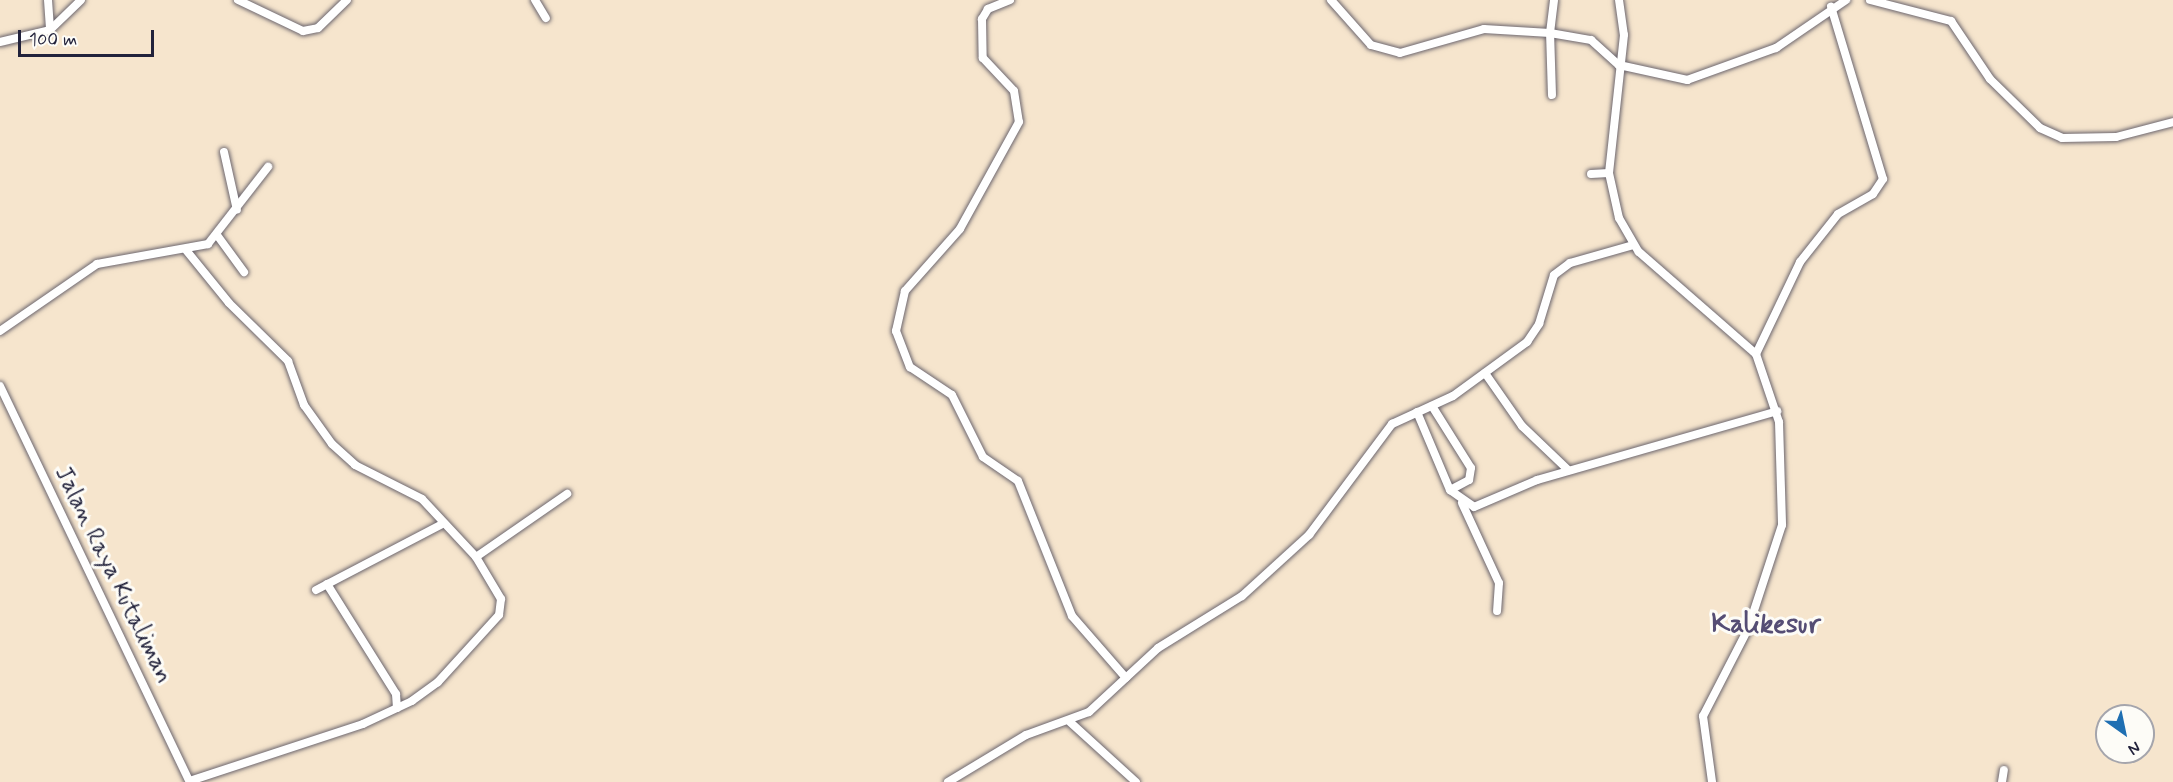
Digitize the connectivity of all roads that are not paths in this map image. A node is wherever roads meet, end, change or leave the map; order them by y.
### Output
1 (48, 0) edge
2 (81, 0) edge
3 (238, 0) edge
4 (333, 0) edge
5 (347, 0) edge
6 (535, 0) edge
7 (1010, 0) edge
8 (1331, 0) edge
9 (1554, 0) edge
10 (1619, 0) edge
11 (1846, 0) edge
12 (1870, 0) edge
13 (1831, 7) junction
14 (339, 9) junction
15 (546, 18) dead end
16 (50, 30) junction
17 (1550, 33) junction
18 (0, 42) edge
19 (1619, 64) junction
20 (1552, 95) dead end
21 (2173, 122) edge
22 (224, 152) dead end
23 (267, 167) dead end
24 (1609, 173) junction
25 (1591, 174) dead end
26 (237, 210) junction
27 (217, 235) junction
28 (1633, 245) junction
29 (186, 250) junction
30 (244, 272) dead end
31 (0, 331) edge
32 (1756, 354) junction
33 (1485, 373) junction
34 (0, 386) edge
35 (1432, 406) junction
36 (1777, 411) junction
37 (1417, 412) junction
38 (1568, 470) junction
39 (1450, 490) junction
40 (567, 494) dead end
41 (1462, 503) junction
42 (441, 524) junction
43 (476, 557) junction
44 (327, 584) junction
45 (316, 590) dead end
46 (1497, 611) dead end
47 (1126, 678) junction
48 (397, 708) junction
49 (1070, 722) junction
50 (2004, 770) dead end
51 (190, 782) edge
52 (948, 782) edge
53 (1136, 782) edge
54 (1712, 782) edge
55 (2002, 782) edge

1 - 16 street
2 - 16 street
3 - 14 street
4 - 14 street
5 - 14 street
6 - 15 street
7 - 47 street
8 - 17 street
9 - 17 street
10 - 19 street
11 - 13 street
12 - 21 street
13 - 19 street
13 - 32 street
16 - 18 street
17 - 19 street
17 - 20 street
19 - 24 street
22 - 26 street
23 - 26 street
24 - 25 street
24 - 28 street
26 - 27 street
27 - 29 street
27 - 30 street
28 - 32 street
28 - 33 street
29 - 31 street
29 - 42 street
32 - 36 street
33 - 35 street
33 - 38 street
34 - 51 street, Jalan Raya Kutaliman
35 - 37 street
35 - 39 street
36 - 38 street
36 - 54 street
37 - 39 street
37 - 47 street
38 - 41 street
39 - 41 street
40 - 43 street
41 - 46 street
42 - 43 street
42 - 44 street
43 - 48 street
44 - 45 street
44 - 48 street
47 - 49 street
48 - 51 street
49 - 52 street
49 - 53 street
50 - 55 street

